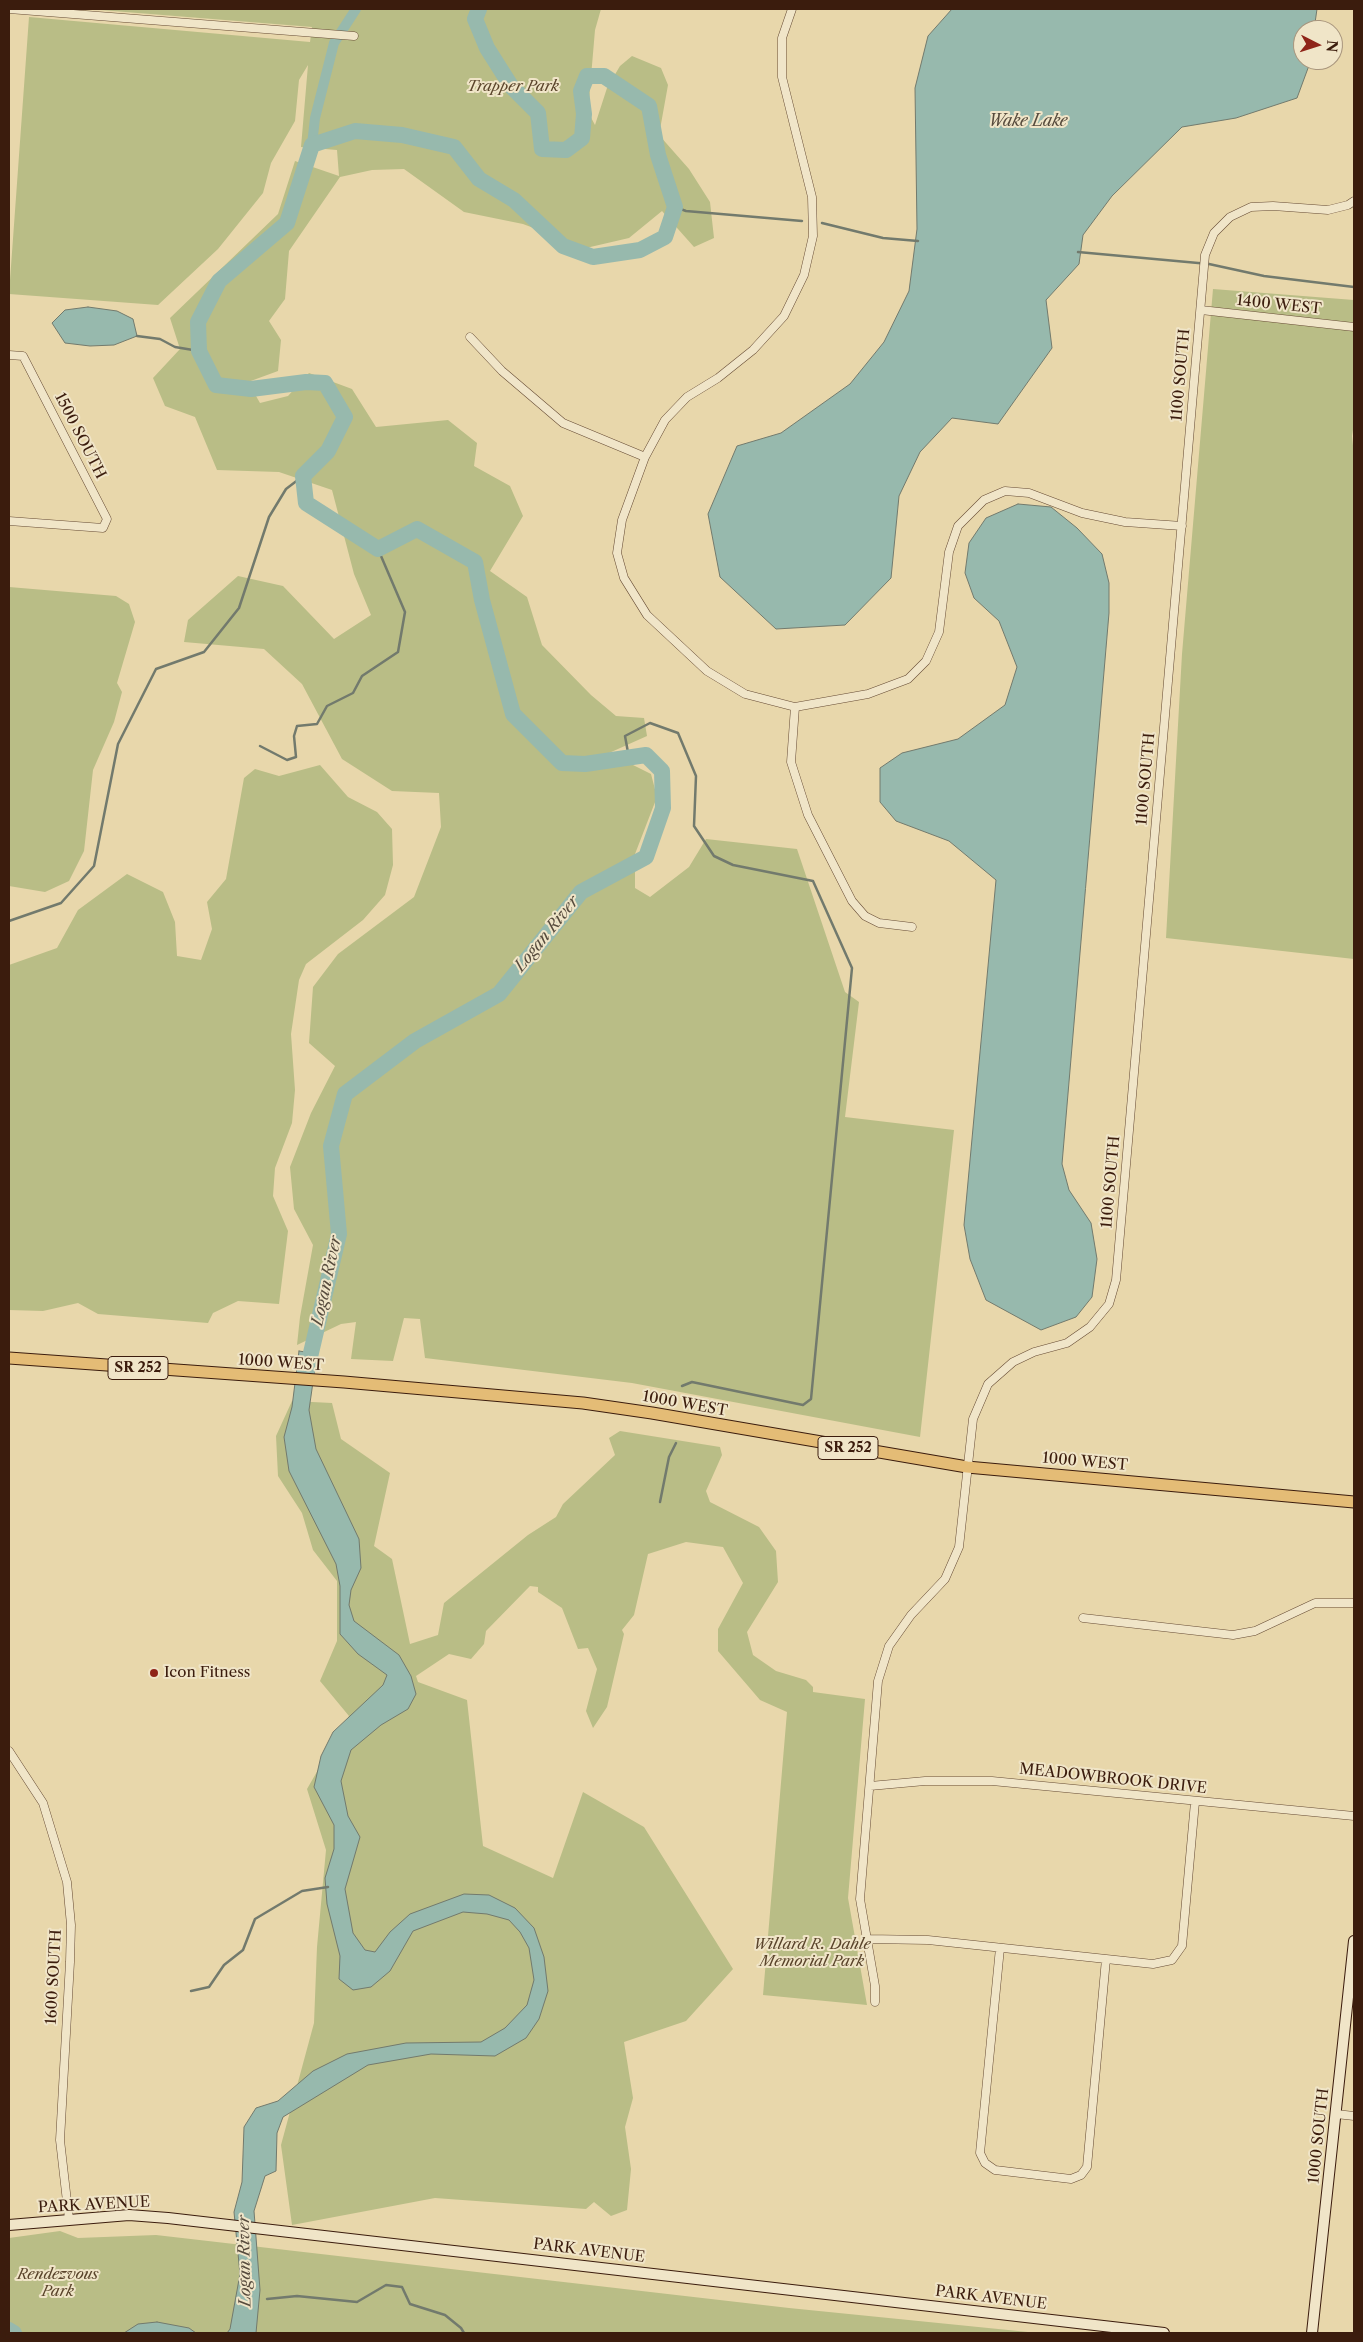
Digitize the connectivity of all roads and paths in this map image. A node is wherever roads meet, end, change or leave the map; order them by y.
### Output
1 (9, 9) edge
2 (792, 9) edge
3 (354, 36) dead end
4 (1354, 201) edge
5 (1201, 310) junction
6 (1354, 327) edge
7 (470, 337) dead end
8 (9, 354) edge
9 (645, 458) junction
10 (9, 521) edge
11 (1182, 526) junction
12 (795, 707) junction
13 (912, 927) dead end
14 (9, 1358) edge
15 (967, 1467) junction
16 (1354, 1502) edge
17 (1354, 1603) edge
18 (1083, 1618) dead end
19 (9, 1750) edge
20 (870, 1786) junction
21 (1196, 1802) junction
22 (1354, 1816) edge
23 (866, 1939) junction
24 (1354, 1941) edge
25 (1000, 1948) junction
26 (1106, 1960) junction
27 (875, 2002) dead end
28 (1336, 2114) junction
29 (1354, 2116) edge
30 (69, 2219) junction
31 (9, 2225) edge
32 (1164, 2333) edge
33 (1312, 2333) edge

1 - 3 street
2 - 9 street
4 - 5 street, 1100 SOUTH
5 - 6 street, 1400 WEST
5 - 11 street, 1100 SOUTH
7 - 9 street
8 - 10 street, 1500 SOUTH
9 - 12 street
11 - 12 street
11 - 15 street, 1100 SOUTH
12 - 13 street
14 - 15 main road, 1000 WEST / SR 252
15 - 16 main road, 1000 WEST / SR 252
15 - 20 street
17 - 18 street
19 - 30 street, 1600 SOUTH
20 - 21 street, MEADOWBROOK DRIVE
20 - 23 street
21 - 22 street, MEADOWBROOK DRIVE
21 - 26 street
23 - 25 street
23 - 27 street
24 - 28 street, 1000 SOUTH
25 - 26 street
25 - 26 street
28 - 29 street
28 - 33 street, 1000 SOUTH
30 - 31 street, PARK AVENUE
30 - 32 street, PARK AVENUE

